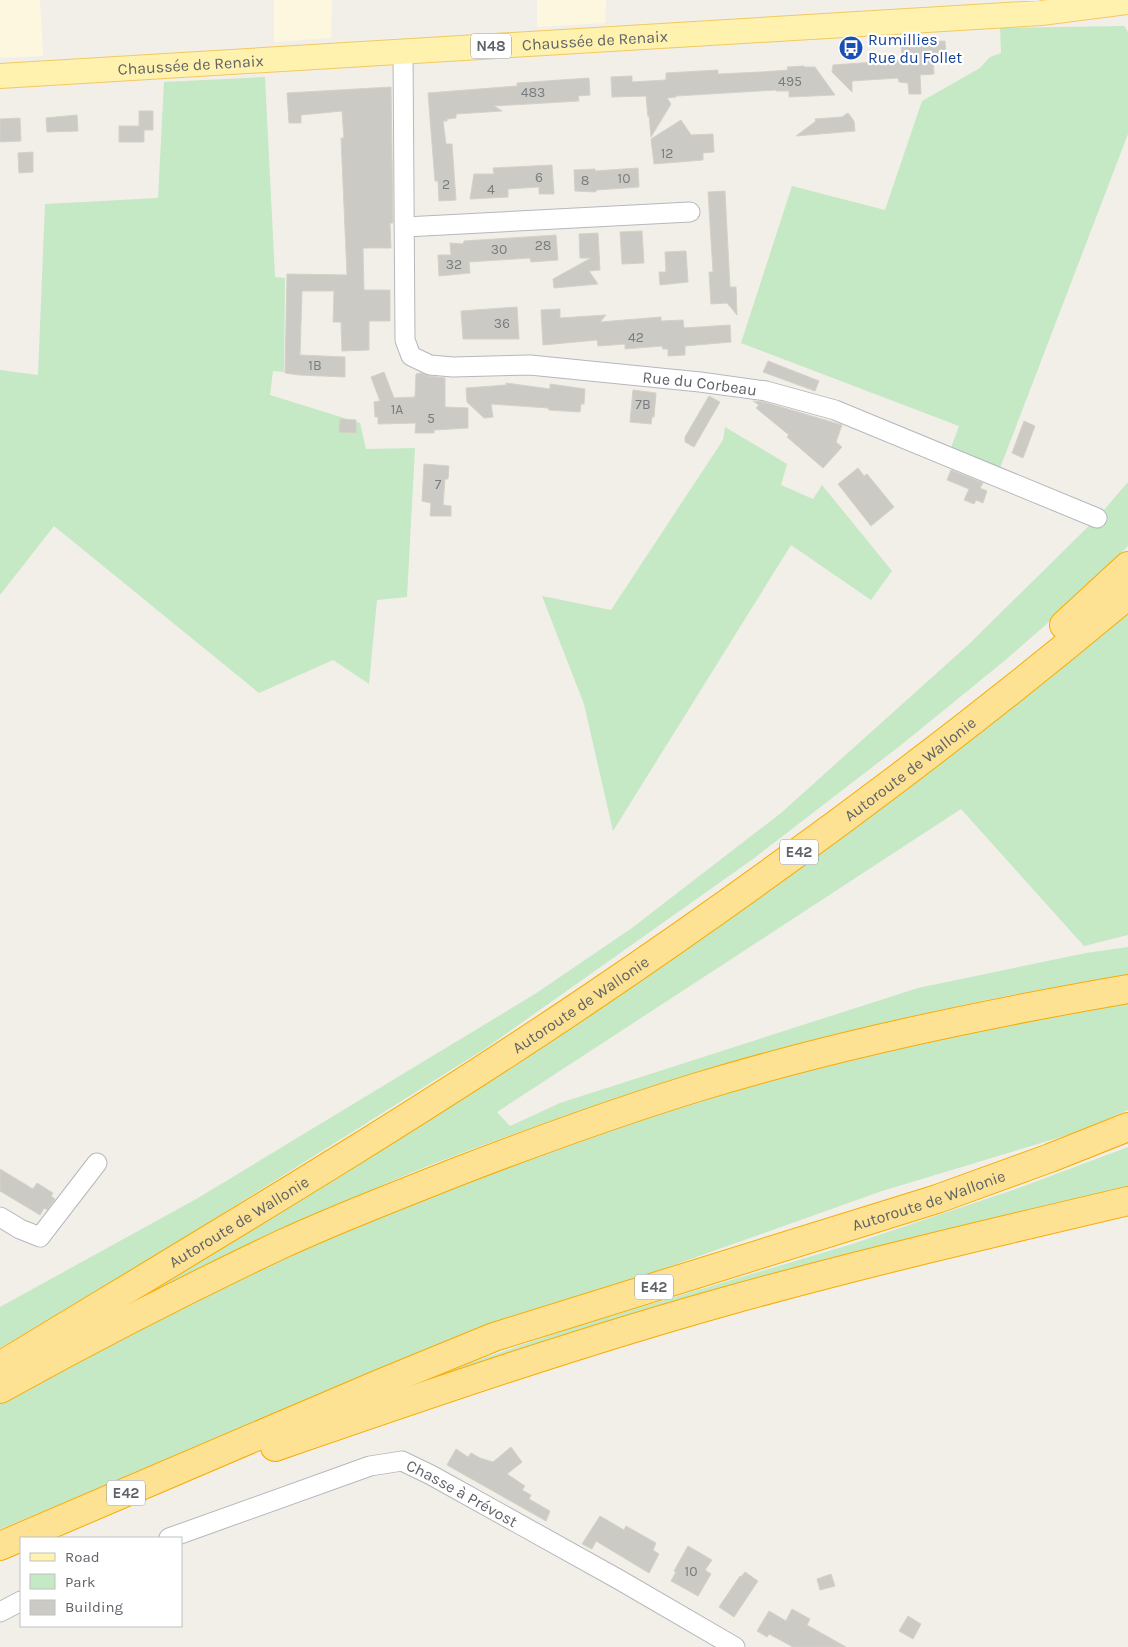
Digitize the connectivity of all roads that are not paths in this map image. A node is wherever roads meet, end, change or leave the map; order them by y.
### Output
1 (1128, 2) edge
2 (1041, 13) junction
3 (1128, 18) edge
4 (403, 51) junction
5 (0, 76) edge
6 (690, 212) dead end
7 (405, 227) junction
8 (1097, 518) dead end
9 (1128, 566) edge
10 (1128, 596) edge
11 (1010, 691) junction
12 (1128, 989) edge
13 (1128, 1127) edge
14 (97, 1163) dead end
15 (1128, 1201) edge
16 (0, 1217) edge
17 (0, 1366) edge
18 (0, 1389) edge
19 (188, 1467) junction
20 (21, 1537) edge
21 (172, 1537) edge
22 (20, 1538) edge
23 (0, 1546) edge
24 (20, 1602) edge
25 (0, 1612) edge
26 (735, 1647) edge

1 - 2 main road, Chaussée de Renaix / N48
2 - 3 main road, Chaussée de Renaix / N48
2 - 4 main road, Chaussée de Renaix / N48
4 - 5 main road, Chaussée de Renaix / N48
4 - 7 street, Rue du Corbeau
6 - 7 street
7 - 8 street, Rue du Corbeau
9 - 11 highway
10 - 11 highway, Autoroute de Wallonie / E42
11 - 17 highway, Autoroute de Wallonie / E42
12 - 18 highway
13 - 19 highway, Autoroute de Wallonie / E42
14 - 16 street
15 - 19 highway
19 - 20 highway, Autoroute de Wallonie / E42
21 - 26 street, Chasse à Prévost
22 - 23 highway, Autoroute de Wallonie / E42
24 - 25 street

